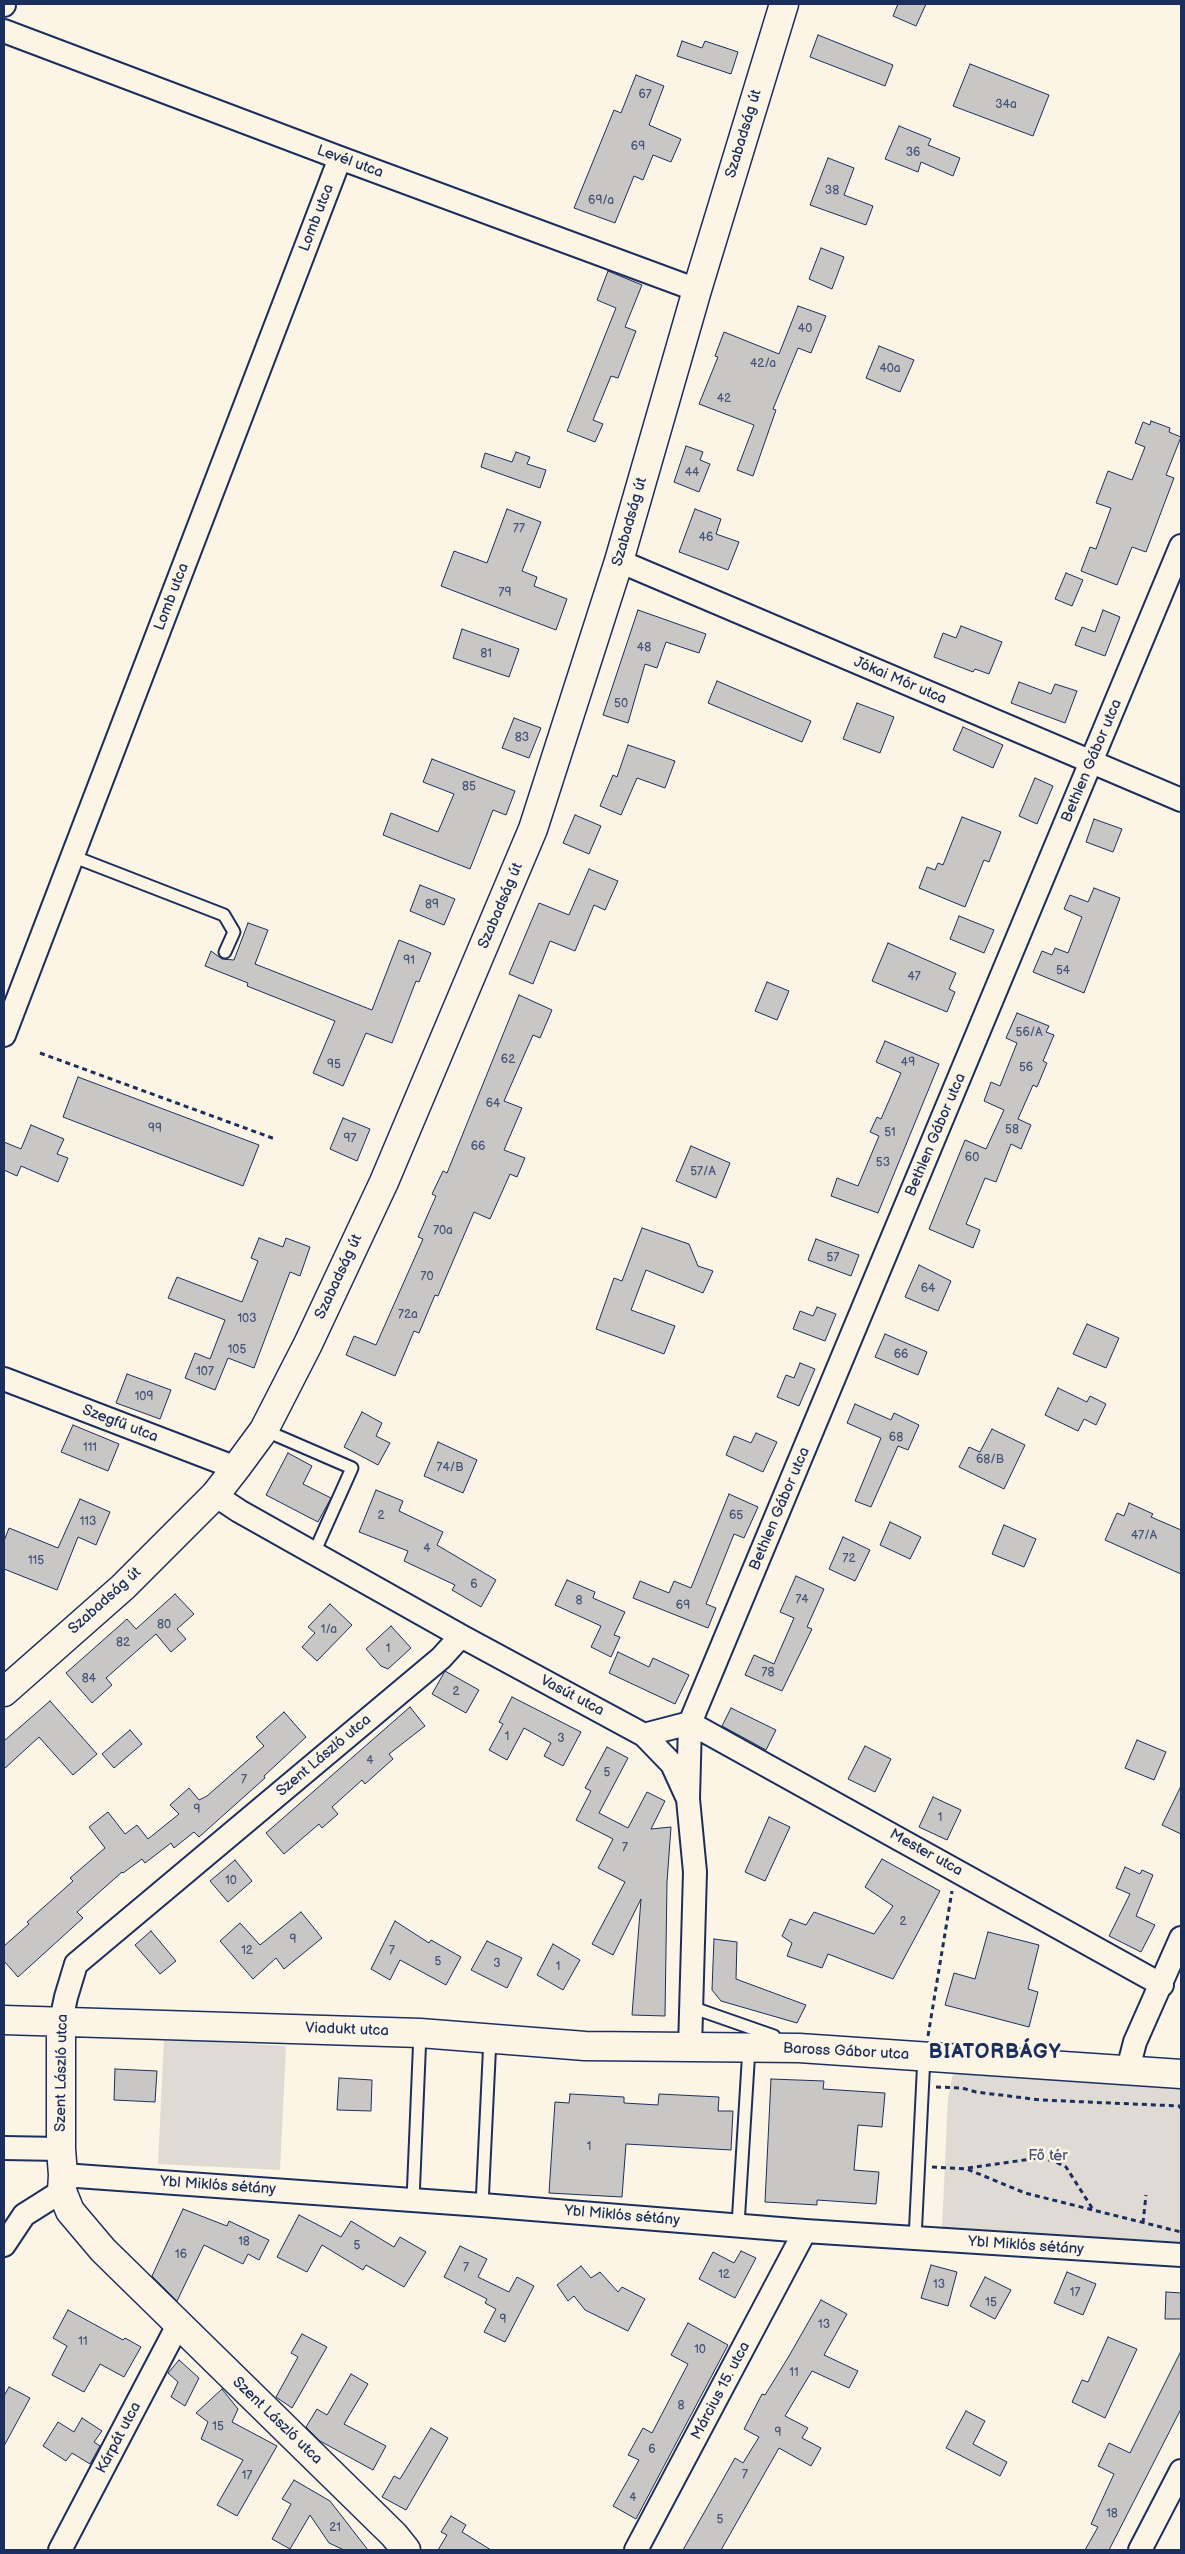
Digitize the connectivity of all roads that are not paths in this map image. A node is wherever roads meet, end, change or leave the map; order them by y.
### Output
1 (784, 4) edge
2 (4, 31) edge
3 (340, 158) junction
4 (697, 290) junction
5 (1181, 546) edge
6 (618, 562) junction
7 (1092, 762) junction
8 (1181, 800) edge
9 (72, 856) junction
10 (225, 952) dead end
11 (4, 1035) edge
12 (4, 1379) edge
13 (264, 1430) junction
14 (236, 1468) junction
15 (215, 1495) junction
16 (314, 1553) junction
17 (461, 1636) junction
18 (4, 1692) edge
19 (690, 1724) junction
20 (644, 1735) junction
21 (688, 1799) junction
22 (1181, 1938) edge
23 (1162, 1985) junction
24 (691, 2007) junction
25 (4, 2020) edge
26 (61, 2021) junction
27 (420, 2033) junction
28 (490, 2038) junction
29 (690, 2048) junction
30 (760, 2048) junction
31 (924, 2056) junction
32 (1128, 2069) junction
33 (1181, 2074) edge
34 (4, 2148) edge
35 (62, 2171) junction
36 (413, 2200) junction
37 (482, 2205) junction
38 (738, 2226) junction
39 (805, 2231) junction
40 (915, 2239) junction
41 (4, 2245) edge
42 (1181, 2255) edge
43 (178, 2325) junction
44 (1181, 2471) edge
45 (60, 2550) edge
46 (406, 2550) edge
47 (636, 2550) edge
48 (1140, 2550) edge

1 - 4 main road, Szabadság út
2 - 3 street, Levél utca
3 - 4 street, Levél utca
3 - 9 street, Lomb utca
4 - 6 main road, Szabadság út
5 - 7 street, Bethlen Gábor utca
6 - 7 street, Jókai Mór utca
6 - 13 main road, Szabadság út
7 - 8 street, Jókai Mór utca
7 - 19 street, Bethlen Gábor utca
9 - 10 lane
9 - 11 street, Lomb utca
12 - 14 street, Szegfű utca
13 - 14 main road, Szabadság út
13 - 16 lane
14 - 15 main road, Szabadság út
15 - 16 street, Vasút utca
15 - 18 main road, Szabadság út
16 - 17 street, Vasút utca
17 - 20 street, Vasút utca
17 - 26 street, Szent László utca
19 - 20 street
19 - 21 street, Bethlen Gábor utca
19 - 23 street, Mester utca
20 - 21 street, Vasút utca
21 - 24 street, Vasút utca
22 - 23 street
23 - 32 street
24 - 29 street, Vasút utca
24 - 30 lane
25 - 26 main road, Viadukt utca
26 - 27 main road, Viadukt utca
26 - 35 main road, Szent László utca
27 - 28 main road, Viadukt utca
27 - 36 lane
28 - 29 main road, Viadukt utca
28 - 37 lane
29 - 30 main road, Baross Gábor utca
30 - 31 main road, Baross Gábor utca
30 - 38 lane
31 - 32 main road, Baross Gábor utca
31 - 40 lane
32 - 33 main road, Baross Gábor utca
34 - 35 street, Ybl Miklós sétány
35 - 36 street, Ybl Miklós sétány
35 - 41 street
35 - 43 main road, Szent László utca
36 - 37 street, Ybl Miklós sétány
37 - 38 street, Ybl Miklós sétány
38 - 39 street, Ybl Miklós sétány
39 - 40 street, Ybl Miklós sétány
39 - 47 street, Március 15. utca
40 - 42 street, Ybl Miklós sétány
43 - 45 street, Kárpát utca
43 - 46 main road, Szent László utca
44 - 48 street

